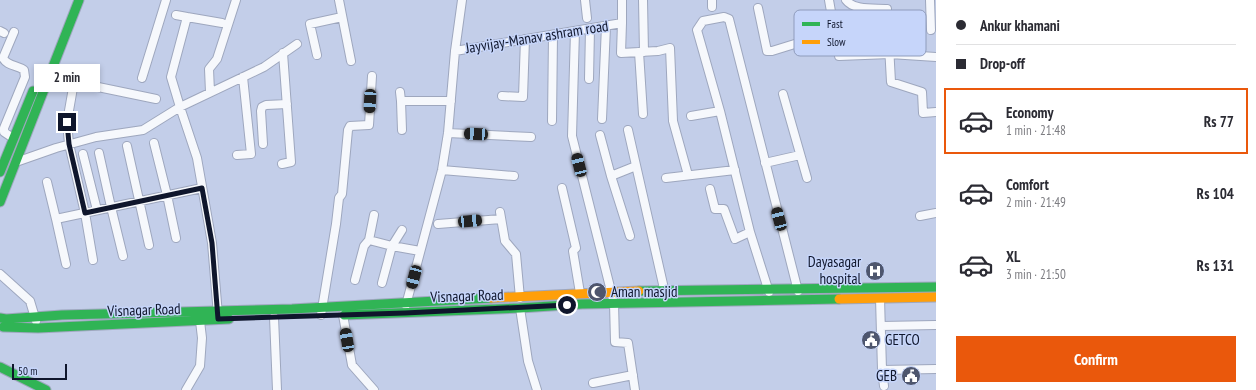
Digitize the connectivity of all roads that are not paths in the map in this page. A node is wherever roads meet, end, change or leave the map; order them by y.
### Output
1 (70, 0) edge
2 (79, 0) edge
3 (166, 0) edge
4 (236, 0) edge
5 (339, 0) edge
6 (462, 0) edge
7 (585, 0) edge
8 (622, 0) edge
9 (643, 0) edge
10 (829, 0) edge
11 (846, 0) edge
12 (930, 0) edge
13 (872, 4) edge
14 (758, 8) dead end
15 (831, 10) edge
16 (888, 10) edge
17 (176, 15) dead end
18 (187, 17) junction
19 (342, 17) junction
20 (587, 18) dead end
21 (222, 23) dead end
22 (622, 23) junction
23 (606, 26) junction
24 (590, 29) junction
25 (932, 30) dead end
26 (575, 31) junction
27 (14, 32) dead end
28 (553, 35) junction
29 (525, 39) junction
30 (297, 44) dead end
31 (794, 44) edge
32 (49, 51) dead end
33 (455, 51) junction
34 (642, 52) junction
35 (283, 53) junction
36 (317, 55) dead end
37 (890, 56) edge
38 (913, 56) edge
39 (2, 58) edge
40 (936, 58) edge
41 (351, 61) dead end
42 (372, 76) dead end
43 (243, 77) junction
44 (142, 78) dead end
45 (589, 79) dead end
46 (37, 80) dead end
47 (210, 92) junction
48 (400, 92) dead end
49 (783, 94) dead end
50 (502, 96) dead end
51 (156, 100) dead end
52 (401, 101) junction
53 (451, 101) junction
54 (287, 104) junction
55 (180, 107) junction
56 (720, 111) junction
57 (936, 112) edge
58 (643, 114) dead end
59 (691, 116) dead end
60 (602, 119) dead end
61 (552, 121) dead end
62 (402, 130) dead end
63 (628, 130) dead end
64 (448, 133) junction
65 (600, 135) dead end
66 (531, 137) dead end
67 (13, 138) junction
68 (154, 143) dead end
69 (69, 144) junction
70 (263, 144) dead end
71 (127, 146) dead end
72 (4, 152) edge
73 (99, 153) dead end
74 (83, 154) dead end
75 (237, 155) dead end
76 (800, 155) junction
77 (15, 162) junction
78 (282, 164) dead end
79 (765, 164) junction
80 (636, 166) junction
81 (442, 170) junction
82 (735, 170) junction
83 (0, 172) edge
84 (688, 175) junction
85 (514, 176) dead end
86 (611, 176) junction
87 (666, 178) dead end
88 (807, 178) dead end
89 (47, 182) dead end
90 (202, 188) junction
91 (562, 188) dead end
92 (710, 189) dead end
93 (167, 196) junction
94 (0, 202) edge
95 (139, 202) junction
96 (111, 207) junction
97 (97, 210) junction
98 (85, 213) junction
99 (936, 213) edge
100 (374, 215) dead end
101 (920, 216) dead end
102 (56, 219) junction
103 (438, 224) dead end
104 (402, 230) dead end
105 (750, 232) junction
106 (630, 236) dead end
107 (176, 238) dead end
108 (369, 240) junction
109 (149, 245) dead end
110 (392, 246) junction
111 (420, 252) junction
112 (123, 256) dead end
113 (93, 260) dead end
114 (66, 264) dead end
115 (0, 274) edge
116 (355, 280) dead end
117 (382, 283) dead end
118 (936, 287) edge
119 (768, 288) junction
120 (797, 288) junction
121 (664, 290) junction
122 (611, 292) junction
123 (580, 293) junction
124 (936, 297) edge
125 (880, 298) junction
126 (800, 300) junction
127 (520, 301) junction
128 (771, 301) junction
129 (407, 302) junction
130 (667, 302) junction
131 (614, 303) junction
132 (322, 311) junction
133 (405, 313) junction
134 (218, 315) junction
135 (342, 315) junction
136 (35, 317) junction
137 (274, 317) junction
138 (0, 318) edge
139 (200, 322) junction
140 (936, 325) edge
141 (881, 326) junction
142 (0, 327) edge
143 (38, 328) junction
144 (0, 367) edge
145 (936, 368) edge
146 (882, 370) junction
147 (0, 375) edge
148 (633, 375) junction
149 (593, 383) dead end
150 (884, 386) dead end
151 (30, 390) edge
152 (46, 390) edge
153 (186, 390) edge
154 (277, 390) edge
155 (374, 390) edge
156 (537, 390) edge
157 (635, 390) edge

1 - 32 main road
2 - 77 main road
3 - 44 street
4 - 47 street
5 - 19 street
6 - 33 street
7 - 20 street
8 - 22 street, Jayvijay-Manav ashram road
9 - 34 street
10 - 15 street
11 - 13 street
12 - 25 street
13 - 16 street
14 - 31 street
17 - 18 street
18 - 21 street
18 - 55 street
19 - 36 street
19 - 41 street
22 - 23 street, Jayvijay-Manav ashram road
22 - 34 street
23 - 24 street, Jayvijay-Manav ashram road
23 - 60 street
24 - 26 street, Jayvijay-Manav ashram road
24 - 45 street
26 - 28 street, Jayvijay-Manav ashram road
26 - 122 street
27 - 39 street
28 - 29 street, Jayvijay-Manav ashram road
28 - 61 street
29 - 33 street, Jayvijay-Manav ashram road
29 - 50 street
30 - 35 street
33 - 53 street, Jayvijay-Manav ashram road
34 - 58 street
34 - 84 street
35 - 43 street
35 - 54 street
37 - 57 street
38 - 40 street
39 - 67 street
42 - 132 street
43 - 47 street
43 - 75 street
46 - 67 main road
47 - 55 street
48 - 52 street
49 - 76 street
51 - 69 street
52 - 53 street
52 - 62 street
53 - 64 street, Jayvijay-Manav ashram road
54 - 70 street
54 - 78 street
55 - 69 street
55 - 90 street
56 - 59 street
56 - 79 street
56 - 82 street
63 - 80 street
64 - 66 street
64 - 81 street, Jayvijay-Manav ashram road
65 - 86 street
67 - 72 main road
68 - 93 street
69 - 77 street
69 - 98 street
71 - 95 street
72 - 83 main road
73 - 96 street
74 - 97 street
76 - 79 street
76 - 88 street
77 - 94 main road
79 - 120 street
80 - 86 street
80 - 121 street
81 - 85 street
81 - 111 street, Jayvijay-Manav ashram road
82 - 84 street
82 - 105 street
84 - 87 street
86 - 106 street
89 - 102 street
90 - 93 street
90 - 134 street
91 - 123 street
92 - 105 street
93 - 95 street
93 - 107 street
95 - 96 street
95 - 109 street
96 - 97 street
96 - 112 street
97 - 98 street
98 - 102 street
98 - 113 street
99 - 101 street
100 - 108 street
102 - 114 street
103 - 127 street
104 - 110 street
105 - 119 street
108 - 110 street
108 - 116 street
110 - 111 street
110 - 117 street
111 - 129 street, Jayvijay-Manav ashram road
115 - 136 street
118 - 120 main road
119 - 120 main road
119 - 121 main road
119 - 128 street
120 - 126 street
121 - 122 main road
121 - 130 street
122 - 123 main road
122 - 131 street
123 - 127 main road
124 - 125 main road, Visnagar Road
125 - 126 main road, Visnagar Road
125 - 141 street
126 - 128 main road, Visnagar Road
127 - 129 main road
127 - 131 main road, Visnagar Road
127 - 133 main road, Visnagar Road
127 - 156 street
128 - 130 main road, Visnagar Road
129 - 132 main road
129 - 133 street, Jayvijay-Manav ashram road
130 - 131 main road, Visnagar Road
131 - 148 street
132 - 134 main road
132 - 135 main road, Visnagar Road
132 - 137 main road, Visnagar Road
133 - 135 main road, Visnagar Road
134 - 136 main road
134 - 137 main road, Visnagar Road
134 - 139 main road, Visnagar Road
135 - 155 street
136 - 138 main road
136 - 143 street
137 - 154 street
139 - 143 main road, Visnagar Road
139 - 153 street
140 - 141 street
141 - 146 street
142 - 143 main road, Visnagar Road
144 - 152 main road
145 - 146 street
146 - 150 street
147 - 151 main road
148 - 149 street
148 - 157 street

